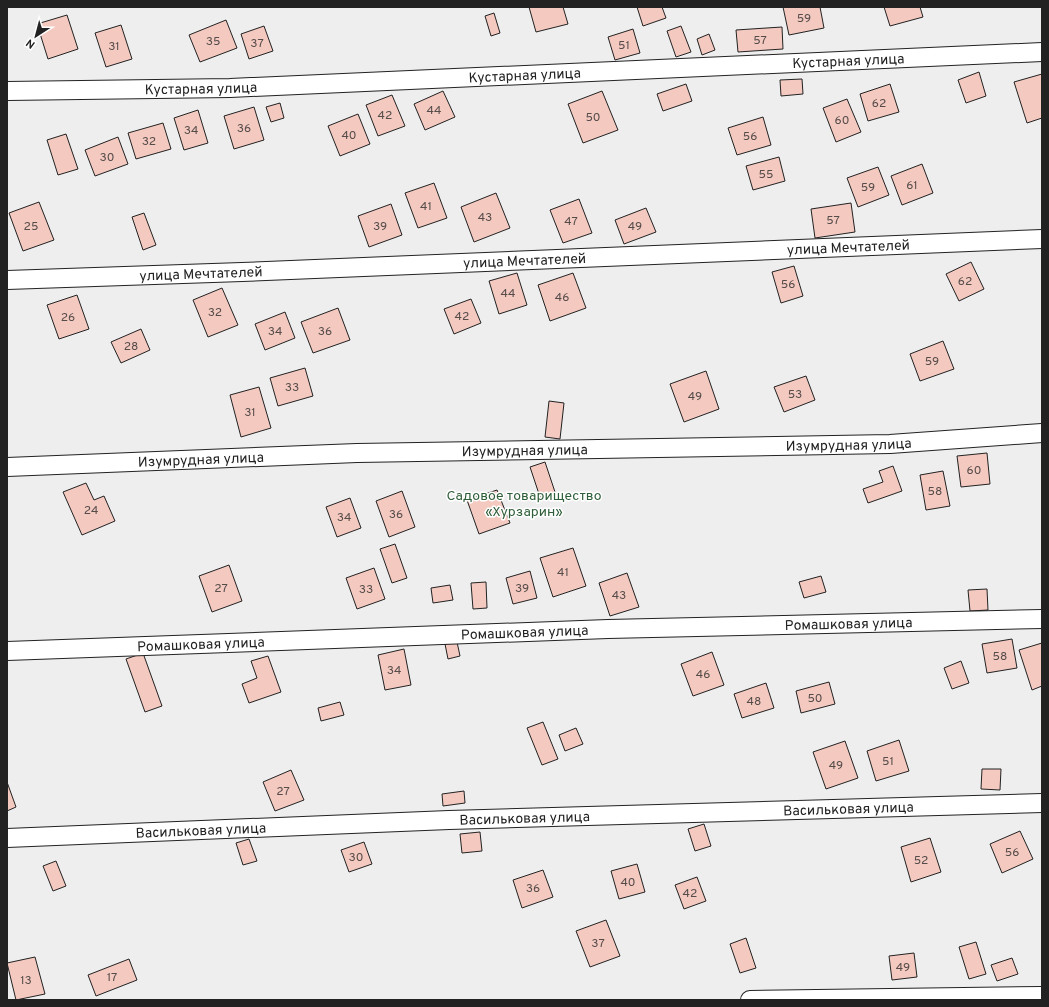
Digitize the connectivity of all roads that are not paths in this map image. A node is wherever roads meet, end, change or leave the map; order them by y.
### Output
1 (1042, 52) edge
2 (7, 91) edge
3 (1042, 239) edge
4 (7, 280) edge
5 (1042, 433) edge
6 (7, 467) edge
7 (1042, 620) edge
8 (7, 651) edge
9 (1042, 803) edge
10 (7, 838) edge
11 (1042, 996) edge
12 (750, 1000) edge

1 - 2 street, Кустарная улица
3 - 4 street, улица Мечтателей
5 - 6 street, Изумрудная улица
7 - 8 street, Ромашковая улица
9 - 10 street, Васильковая улица
11 - 12 street

